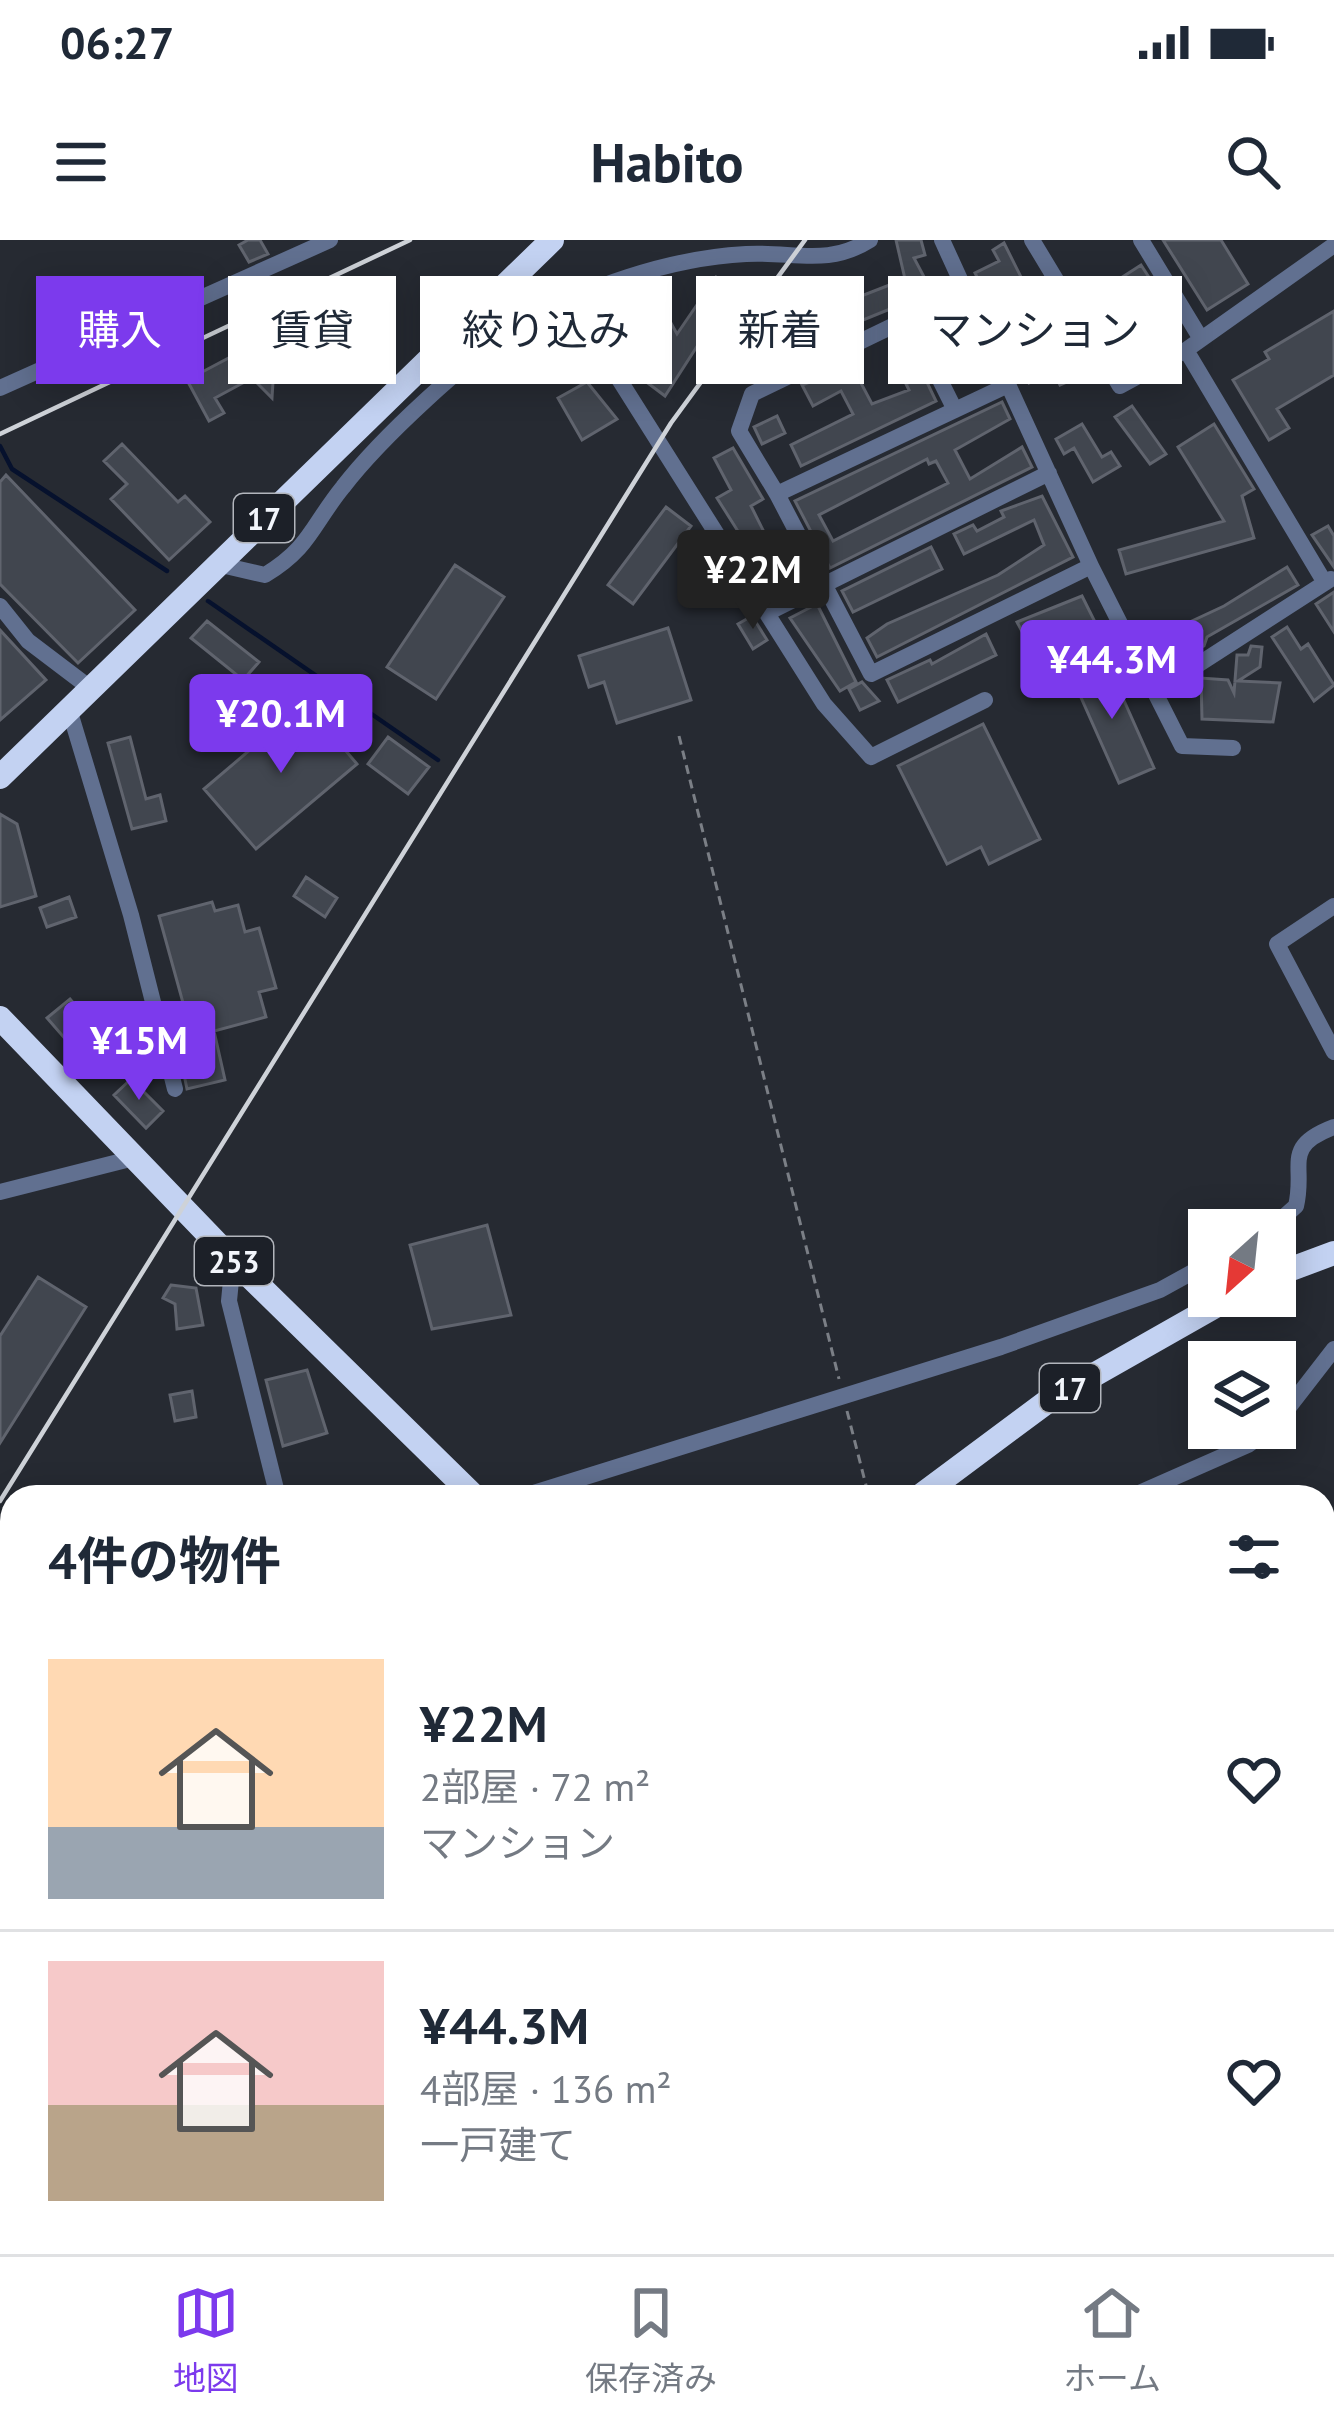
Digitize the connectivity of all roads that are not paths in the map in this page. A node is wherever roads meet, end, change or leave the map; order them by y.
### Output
1 (330, 240) edge
2 (552, 240) edge
3 (870, 240) edge
4 (942, 240) edge
5 (1031, 240) edge
6 (1141, 240) edge
7 (1334, 245) edge
8 (635, 276) edge
9 (1194, 345) junction
10 (449, 384) edge
11 (622, 384) edge
12 (1008, 386) junction
13 (0, 388) edge
14 (955, 410) junction
15 (1048, 473) junction
16 (777, 494) junction
17 (217, 563) junction
18 (1091, 566) junction
19 (1330, 580) edge
20 (822, 583) junction
21 (0, 607) edge
22 (767, 613) junction
23 (1149, 681) junction
24 (90, 688) junction
25 (985, 700) dead end
26 (69, 709) junction
27 (1233, 748) dead end
28 (0, 777) edge
29 (1334, 906) edge
30 (0, 1018) edge
31 (1334, 1052) edge
32 (175, 1089) dead end
33 (1334, 1127) edge
34 (134, 1158) junction
35 (0, 1192) edge
36 (1293, 1209) edge
37 (1334, 1253) edge
38 (233, 1261) junction
39 (1296, 1267) edge
40 (1188, 1273) edge
41 (1196, 1317) edge
42 (1334, 1349) edge
43 (1296, 1398) edge
44 (1238, 1449) edge
45 (275, 1485) edge
46 (463, 1485) edge
47 (560, 1485) edge
48 (935, 1485) edge
49 (1157, 1485) edge

1 - 13 street
2 - 17 highway, 17
3 - 8 street
4 - 12 street
5 - 9 street
6 - 9 street
7 - 9 street
9 - 19 street
10 - 17 street
11 - 22 street
12 - 14 street
12 - 15 street
14 - 16 street
14 - 16 street
15 - 18 street
15 - 20 street
16 - 20 street
17 - 24 highway, 17
18 - 20 street
18 - 23 street
19 - 23 street
20 - 22 street
21 - 24 street
22 - 25 street
23 - 27 street
24 - 26 highway, 17
26 - 28 highway, 17
26 - 32 street
29 - 31 street
30 - 34 highway, 253
33 - 36 street
34 - 35 street
34 - 38 highway, 253
37 - 39 highway
38 - 45 street
38 - 46 highway, 253
40 - 47 street
41 - 48 highway, 17
42 - 43 street
44 - 49 street

